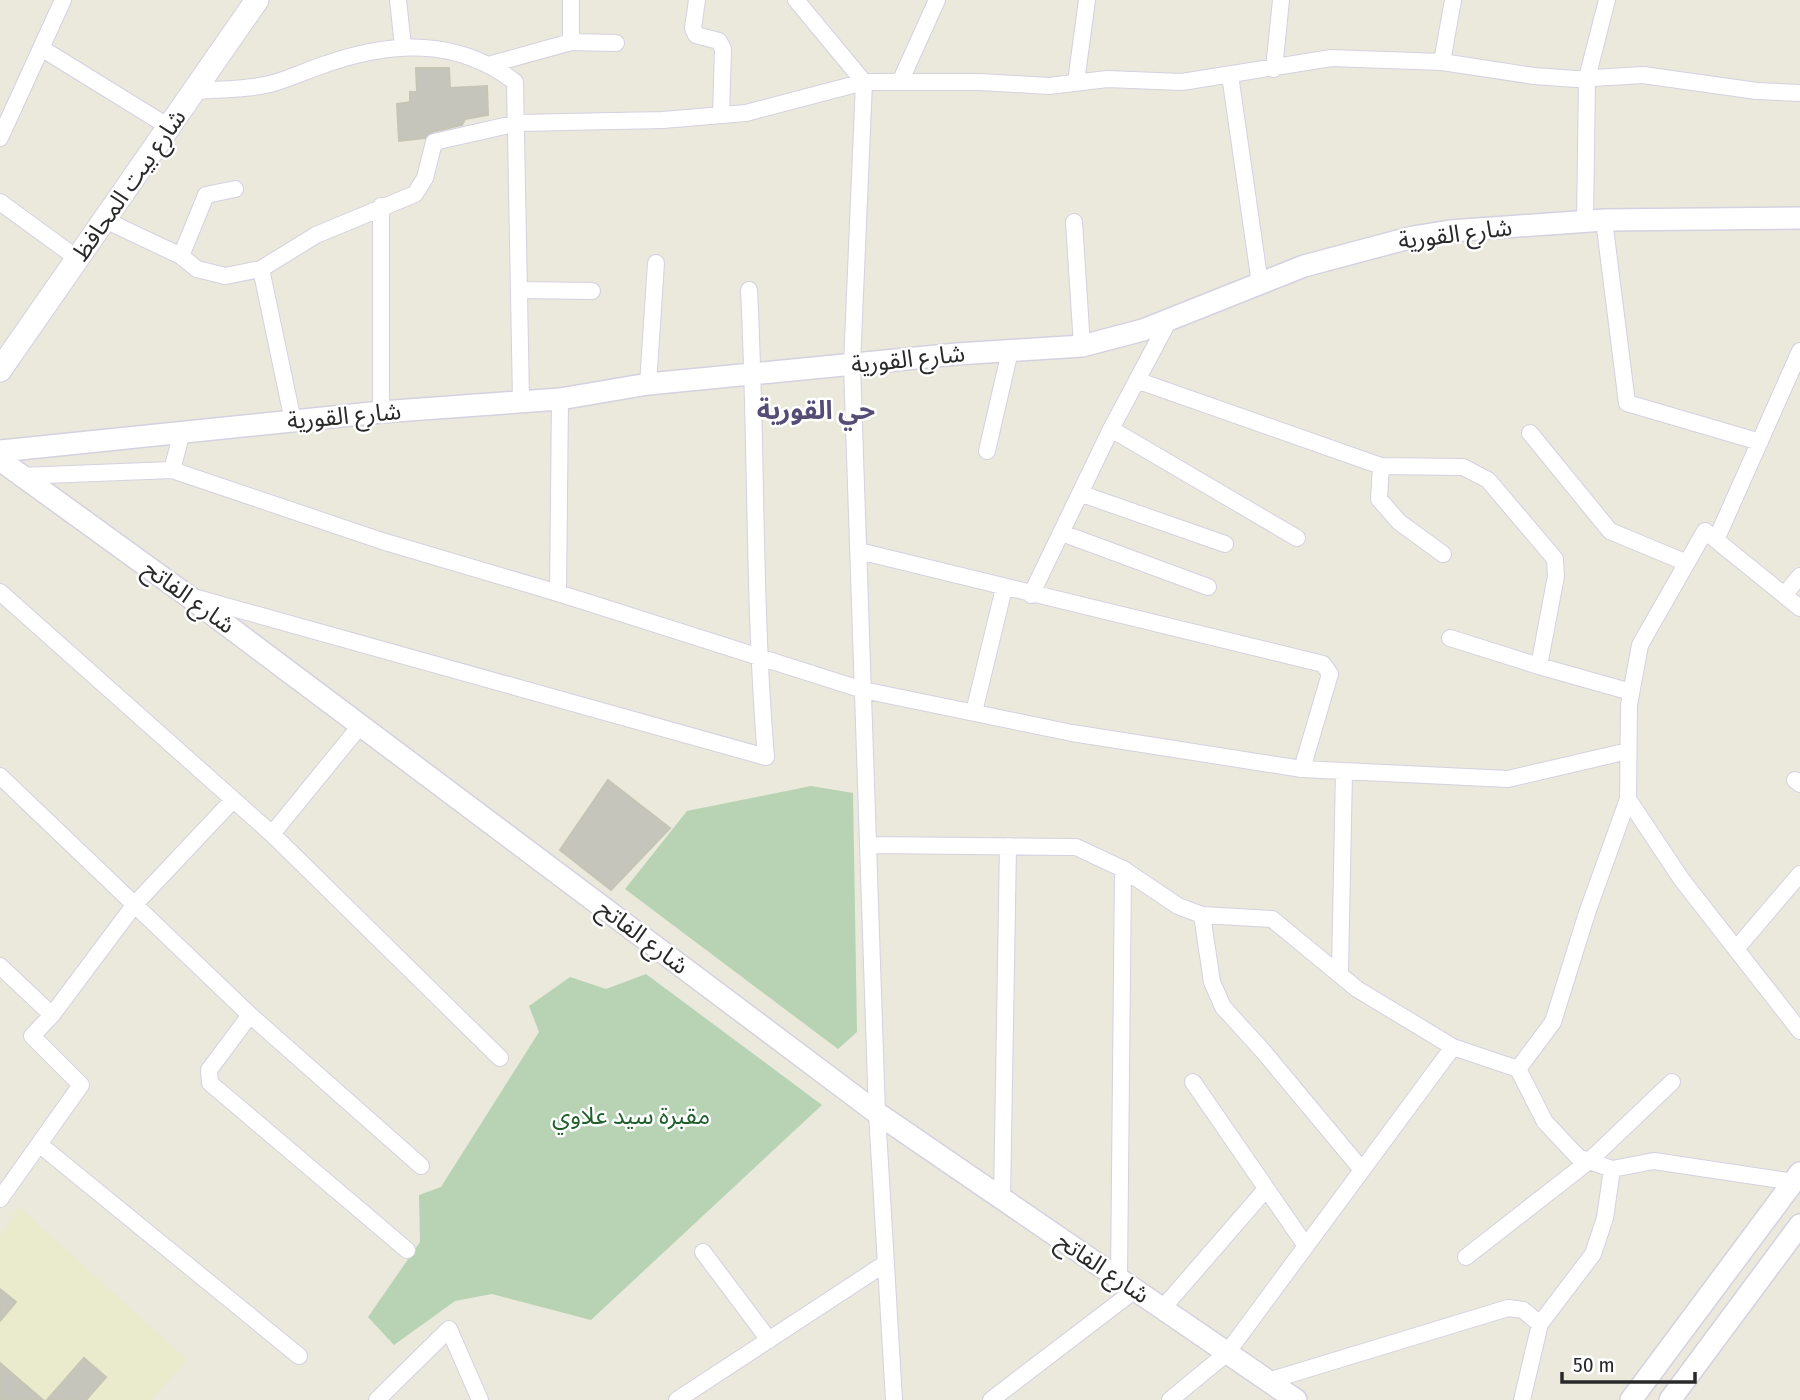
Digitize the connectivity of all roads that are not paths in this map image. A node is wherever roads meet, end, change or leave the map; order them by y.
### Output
1 (63, 0) edge
2 (257, 0) edge
3 (398, 0) edge
4 (571, 0) edge
5 (697, 0) edge
6 (796, 0) edge
7 (937, 0) edge
8 (1087, 0) edge
9 (1281, 0) edge
10 (1453, 0) edge
11 (1607, 0) edge
12 (571, 42) junction
13 (616, 43) dead end
14 (403, 46) junction
15 (41, 48) junction
16 (1441, 62) junction
17 (492, 64) junction
18 (1274, 69) junction
19 (1230, 75) junction
20 (1587, 78) junction
21 (864, 82) junction
22 (900, 82) junction
23 (1076, 82) junction
24 (194, 91) junction
25 (1800, 93) edge
26 (722, 115) junction
27 (518, 123) junction
28 (169, 127) junction
29 (0, 138) edge
30 (235, 189) dead end
31 (0, 202) edge
32 (381, 206) junction
33 (1800, 218) edge
34 (105, 220) junction
35 (1594, 220) junction
36 (1074, 222) dead end
37 (181, 256) junction
38 (78, 259) junction
39 (656, 263) dead end
40 (261, 269) junction
41 (1260, 284) junction
42 (520, 290) junction
43 (749, 290) dead end
44 (593, 291) dead end
45 (1169, 320) junction
46 (1082, 346) junction
47 (1010, 351) junction
48 (1800, 351) edge
49 (852, 365) junction
50 (0, 370) edge
51 (754, 374) junction
52 (1139, 381) junction
53 (648, 384) junction
54 (561, 399) junction
55 (521, 400) junction
56 (381, 412) junction
57 (293, 421) junction
58 (1111, 429) junction
59 (182, 432) junction
60 (1530, 433) dead end
61 (1760, 442) junction
62 (0, 451) edge
63 (987, 451) dead end
64 (0, 460) edge
65 (1381, 466) junction
66 (172, 470) junction
67 (20, 476) junction
68 (1082, 494) junction
69 (1062, 533) junction
70 (1297, 538) dead end
71 (1716, 540) junction
72 (1225, 544) dead end
73 (859, 551) junction
74 (1443, 554) dead end
75 (1686, 563) junction
76 (1800, 576) edge
77 (1004, 587) junction
78 (1208, 587) dead end
79 (0, 592) edge
80 (558, 593) junction
81 (1031, 595) junction
82 (1784, 595) junction
83 (188, 596) junction
84 (1800, 608) edge
85 (1450, 638) dead end
86 (757, 656) junction
87 (1539, 666) junction
88 (863, 690) junction
89 (1631, 692) junction
90 (974, 712) junction
91 (360, 726) junction
92 (1628, 751) junction
93 (1303, 769) junction
94 (1344, 771) junction
95 (0, 776) edge
96 (1628, 799) junction
97 (233, 800) junction
98 (272, 834) junction
99 (869, 845) junction
100 (1008, 846) junction
101 (1123, 869) junction
102 (1800, 874) edge
103 (135, 904) junction
104 (1202, 915) junction
105 (1736, 949) junction
106 (0, 966) edge
107 (1339, 971) junction
108 (52, 1015) junction
109 (250, 1015) junction
110 (1800, 1031) edge
111 (1453, 1047) junction
112 (500, 1058) dead end
113 (1518, 1069) junction
114 (1193, 1082) dead end
115 (1672, 1082) dead end
116 (877, 1113) junction
117 (39, 1144) junction
118 (1589, 1161) junction
119 (421, 1166) dead end
120 (1612, 1169) junction
121 (1362, 1170) junction
122 (1797, 1177) edge
123 (1266, 1189) junction
124 (0, 1199) edge
125 (1002, 1199) junction
126 (1800, 1225) edge
127 (1306, 1246) junction
128 (407, 1250) dead end
129 (703, 1252) dead end
130 (1466, 1257) dead end
131 (886, 1263) junction
132 (1127, 1284) junction
133 (1162, 1309) junction
134 (1540, 1324) junction
135 (769, 1340) junction
136 (1227, 1353) junction
137 (299, 1356) dead end
138 (1268, 1381) junction
139 (377, 1400) edge
140 (480, 1400) edge
141 (677, 1400) edge
142 (894, 1400) edge
143 (991, 1400) edge
144 (1170, 1400) edge
145 (1296, 1400) edge
146 (1522, 1400) edge
147 (1632, 1400) edge
148 (1670, 1400) edge

1 - 15 street
2 - 24 main road, شارع بيت المحافظ
3 - 14 street
4 - 12 street
5 - 26 street
6 - 21 street
7 - 22 street
8 - 23 street
9 - 18 street
10 - 16 street
11 - 20 street
12 - 13 street
12 - 17 street
14 - 17 street
14 - 24 street
15 - 28 street
15 - 29 street
16 - 18 street
16 - 20 street
17 - 27 street
18 - 19 street
19 - 23 street
19 - 41 street
20 - 25 street
20 - 35 street
21 - 22 street
21 - 26 street
21 - 49 street
22 - 23 street
24 - 28 main road, شارع بيت المحافظ
26 - 27 street
27 - 32 street
27 - 42 street
28 - 34 main road, شارع بيت المحافظ
30 - 37 street
31 - 38 street
32 - 40 street
32 - 56 street
33 - 35 street, شارع القورية
34 - 37 street
34 - 38 main road, شارع بيت المحافظ
35 - 41 street, شارع القورية
35 - 61 street
36 - 46 street
37 - 40 street
38 - 50 main road, شارع بيت المحافظ
39 - 53 street
40 - 57 street
41 - 45 street, شارع القورية
42 - 44 street
42 - 55 street
43 - 51 street
45 - 46 street, شارع القورية
45 - 52 street
46 - 47 street, شارع القورية
47 - 49 street, شارع القورية
47 - 63 street
48 - 61 street
49 - 51 street, شارع القورية
49 - 73 street
51 - 53 street, شارع القورية
51 - 86 street
52 - 58 street
52 - 65 street
53 - 54 street, شارع القورية
54 - 55 street, شارع القورية
54 - 80 street
55 - 56 street, شارع القورية
56 - 57 street, شارع القورية
57 - 59 street, شارع القورية
58 - 68 street
58 - 70 street
59 - 62 street, شارع القورية
59 - 66 street
60 - 75 street
61 - 71 street
64 - 67 street, شارع الفاتح
65 - 74 street
65 - 87 street
66 - 67 street
66 - 80 street
67 - 83 street, شارع الفاتح
68 - 69 street
68 - 72 street
69 - 78 street
69 - 81 street
71 - 75 street
71 - 82 street
73 - 77 street
73 - 88 street
75 - 89 street
76 - 82 street
77 - 81 street
77 - 90 street
79 - 97 street
80 - 86 street
81 - 93 street
82 - 84 street
83 - 86 street
83 - 91 street, شارع الفاتح
85 - 87 street
86 - 88 street
87 - 89 street
88 - 90 street
88 - 99 street
89 - 92 street
90 - 93 street
91 - 98 street
91 - 116 street, شارع الفاتح
92 - 94 street
92 - 96 street
93 - 94 street
94 - 107 street
95 - 103 street
96 - 105 street
96 - 113 street
97 - 98 street
97 - 103 street
98 - 112 street
99 - 100 street
99 - 116 street
100 - 101 street
100 - 125 street
101 - 104 street
101 - 132 street
102 - 105 street
103 - 108 street
103 - 109 street
104 - 107 street
104 - 121 street
105 - 110 street
106 - 108 street
107 - 111 street
108 - 117 street
109 - 119 street
109 - 128 street
111 - 113 street
111 - 121 street
113 - 118 street
114 - 123 street
115 - 118 street
116 - 125 street, شارع الفاتح
116 - 131 street
117 - 124 street
117 - 137 street
118 - 120 street
118 - 130 street
120 - 122 street
120 - 134 street
121 - 127 street
122 - 147 street
123 - 127 street
123 - 133 street
125 - 132 street, شارع الفاتح
126 - 148 street
127 - 136 street
129 - 135 street
131 - 135 street
131 - 142 street
132 - 133 street, شارع الفاتح
132 - 143 street
133 - 136 street, شارع الفاتح
134 - 138 street
134 - 146 street
135 - 141 street
136 - 138 street, شارع الفاتح
136 - 144 street
138 - 145 street, شارع الفاتح
139 - 140 street

